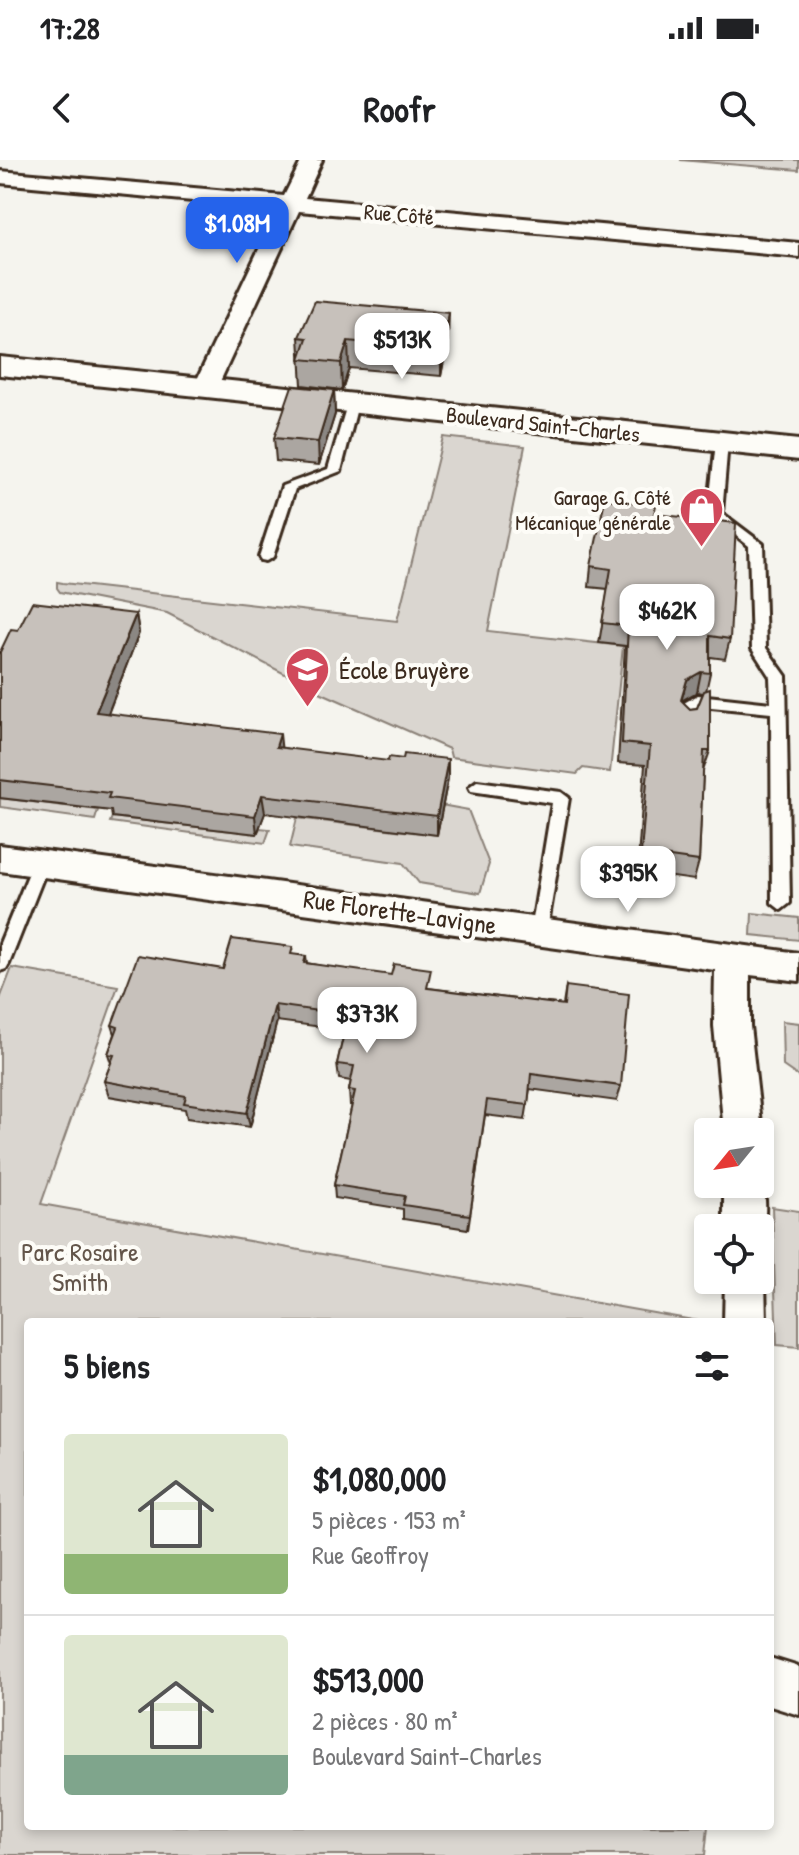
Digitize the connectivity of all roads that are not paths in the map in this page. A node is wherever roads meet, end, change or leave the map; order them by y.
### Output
1 (312, 160) edge
2 (0, 177) edge
3 (292, 204) junction
4 (799, 250) edge
5 (0, 366) edge
6 (205, 388) junction
7 (352, 404) junction
8 (722, 442) junction
9 (799, 450) edge
10 (266, 557) dead end
11 (779, 709) junction
12 (687, 721) edge
13 (477, 787) dead end
14 (0, 858) edge
15 (41, 863) junction
16 (781, 903) dead end
17 (540, 931) junction
18 (733, 958) junction
19 (0, 964) edge
20 (799, 967) edge
21 (742, 1118) edge
22 (745, 1294) edge
23 (745, 1318) edge
24 (774, 1683) edge
25 (799, 1691) edge

1 - 3 street
2 - 3 street, Rue Côté
3 - 4 street, Rue Côté
3 - 6 street
5 - 6 street, Boulevard Saint-Charles
6 - 7 street, Boulevard Saint-Charles
7 - 8 street, Boulevard Saint-Charles
7 - 10 lane
8 - 9 street, Boulevard Saint-Charles
8 - 11 lane
11 - 12 lane
11 - 16 lane
13 - 17 lane
14 - 15 street, Rue Florette-Lavigne
15 - 17 street, Rue Florette-Lavigne
15 - 19 lane
17 - 18 street, Rue Florette-Lavigne
18 - 20 street, Rue Florette-Lavigne
18 - 21 street
22 - 23 street
24 - 25 street

